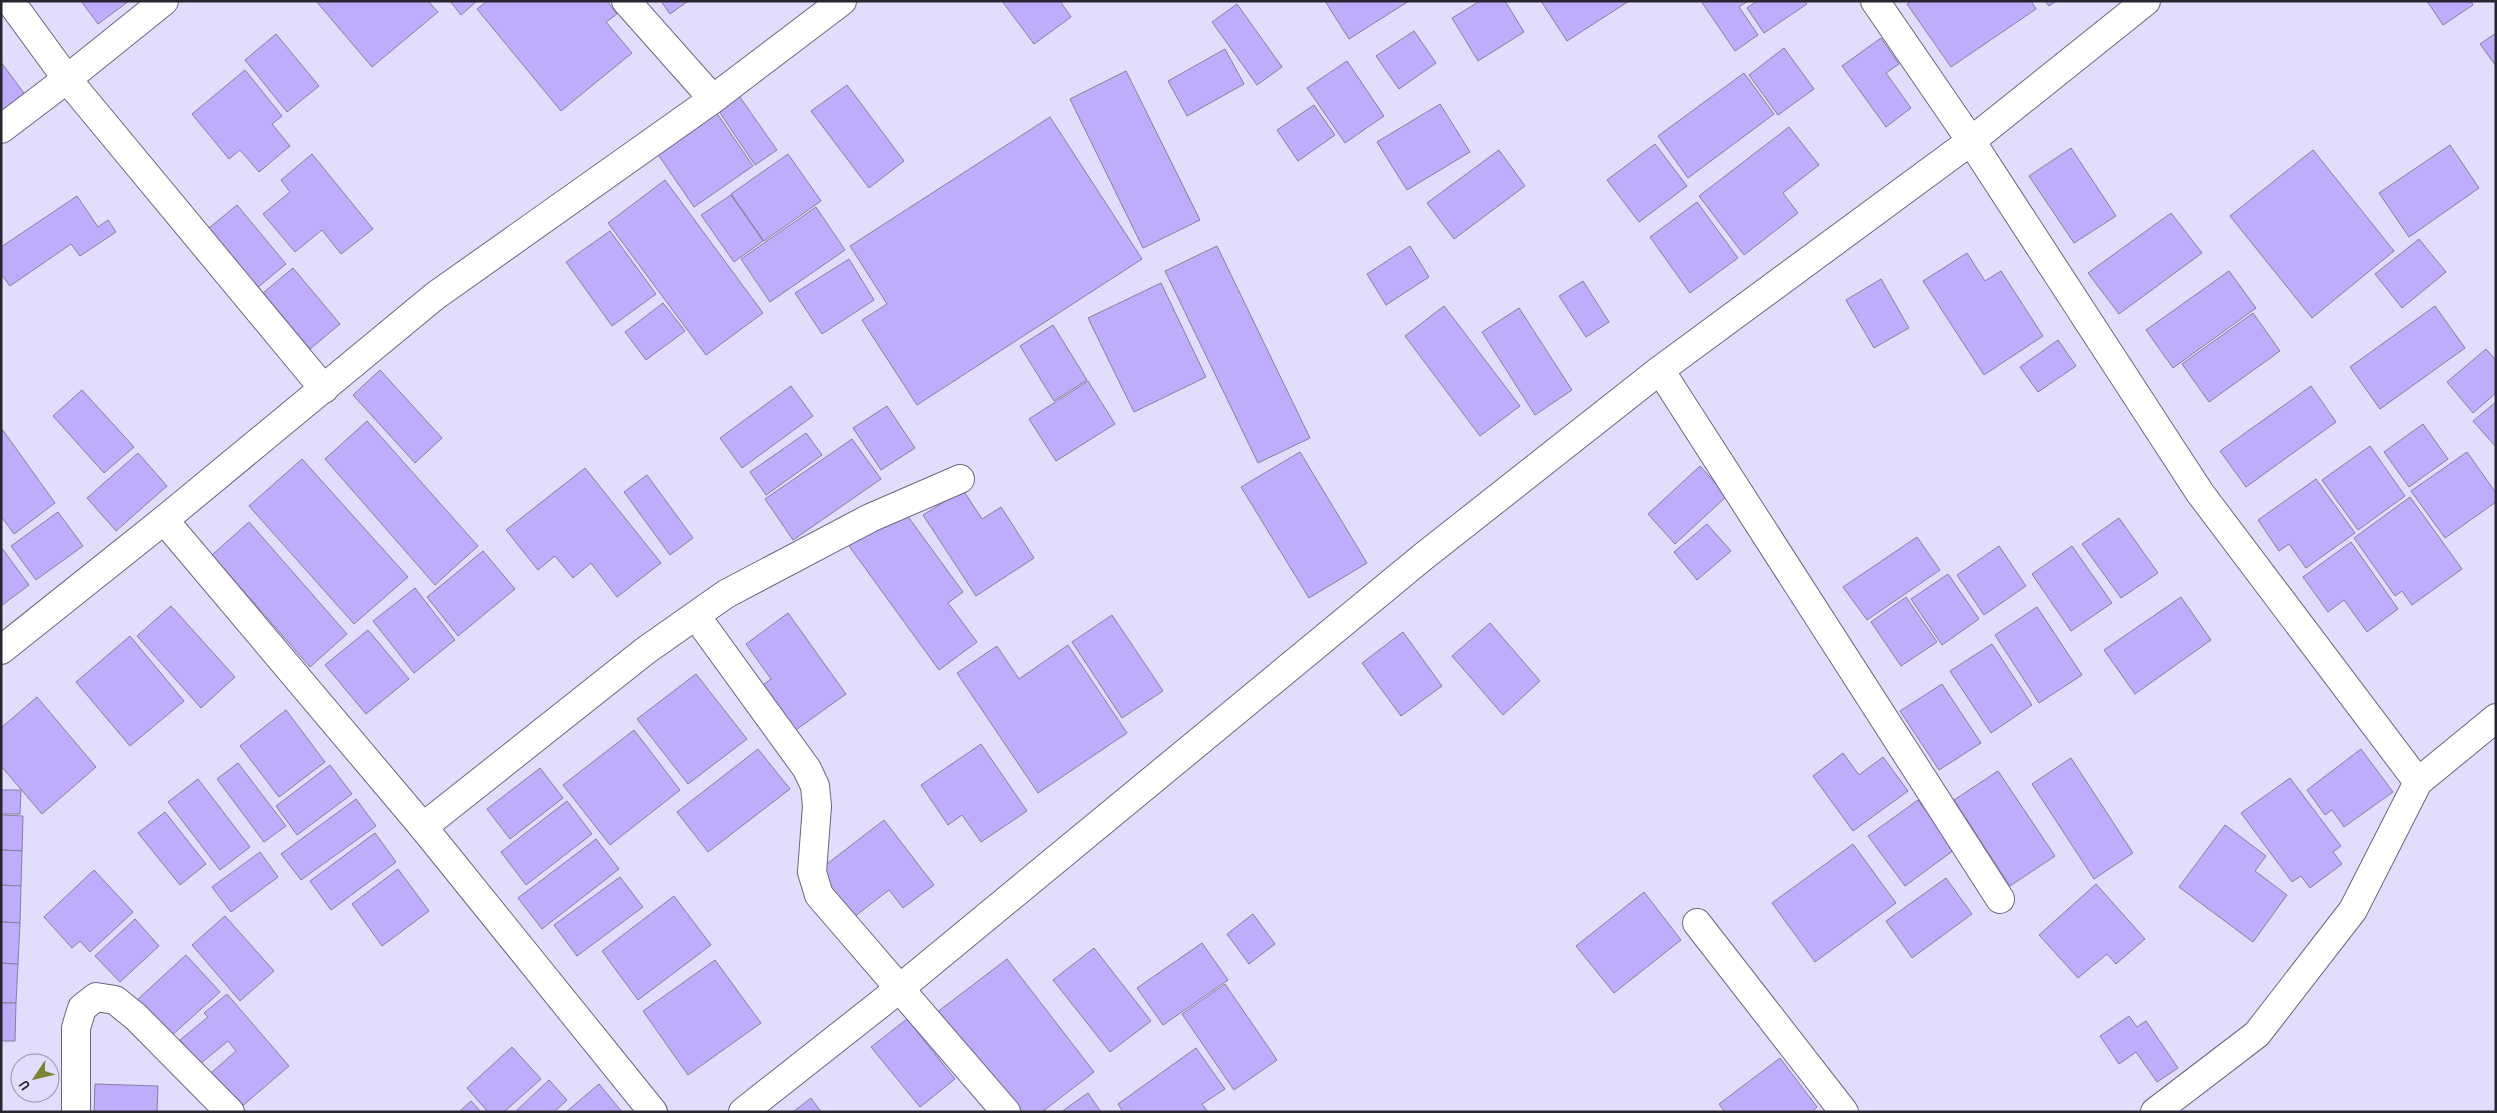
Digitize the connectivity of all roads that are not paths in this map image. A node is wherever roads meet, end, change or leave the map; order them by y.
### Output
1 (10, 1) edge
2 (164, 1) edge
3 (626, 1) edge
4 (842, 1) edge
5 (1875, 1) edge
6 (2146, 1) edge
7 (67, 79) junction
8 (714, 98) junction
9 (1, 129) edge
10 (1972, 141) junction
11 (1660, 370) junction
12 (324, 389) junction
13 (960, 479) dead end
14 (164, 520) junction
15 (696, 616) junction
16 (1, 650) edge
17 (2496, 718) edge
18 (2418, 782) junction
19 (423, 827) junction
20 (2000, 900) dead end
21 (1697, 923) dead end
22 (899, 990) junction
23 (76, 1112) edge
24 (230, 1112) edge
25 (653, 1112) edge
26 (743, 1112) edge
27 (1006, 1112) edge
28 (1844, 1112) edge
29 (2155, 1112) edge

1 - 7 street
2 - 7 street
3 - 8 street
4 - 8 street
5 - 10 street
6 - 10 street
7 - 9 street
7 - 12 street
8 - 12 street
10 - 11 street
10 - 18 street
11 - 20 street
11 - 22 street
12 - 14 street
13 - 15 street
14 - 16 street
14 - 19 street
15 - 19 street
15 - 22 street
17 - 18 street
18 - 29 street
19 - 25 street
21 - 28 street
22 - 26 street
22 - 27 street
23 - 24 street

